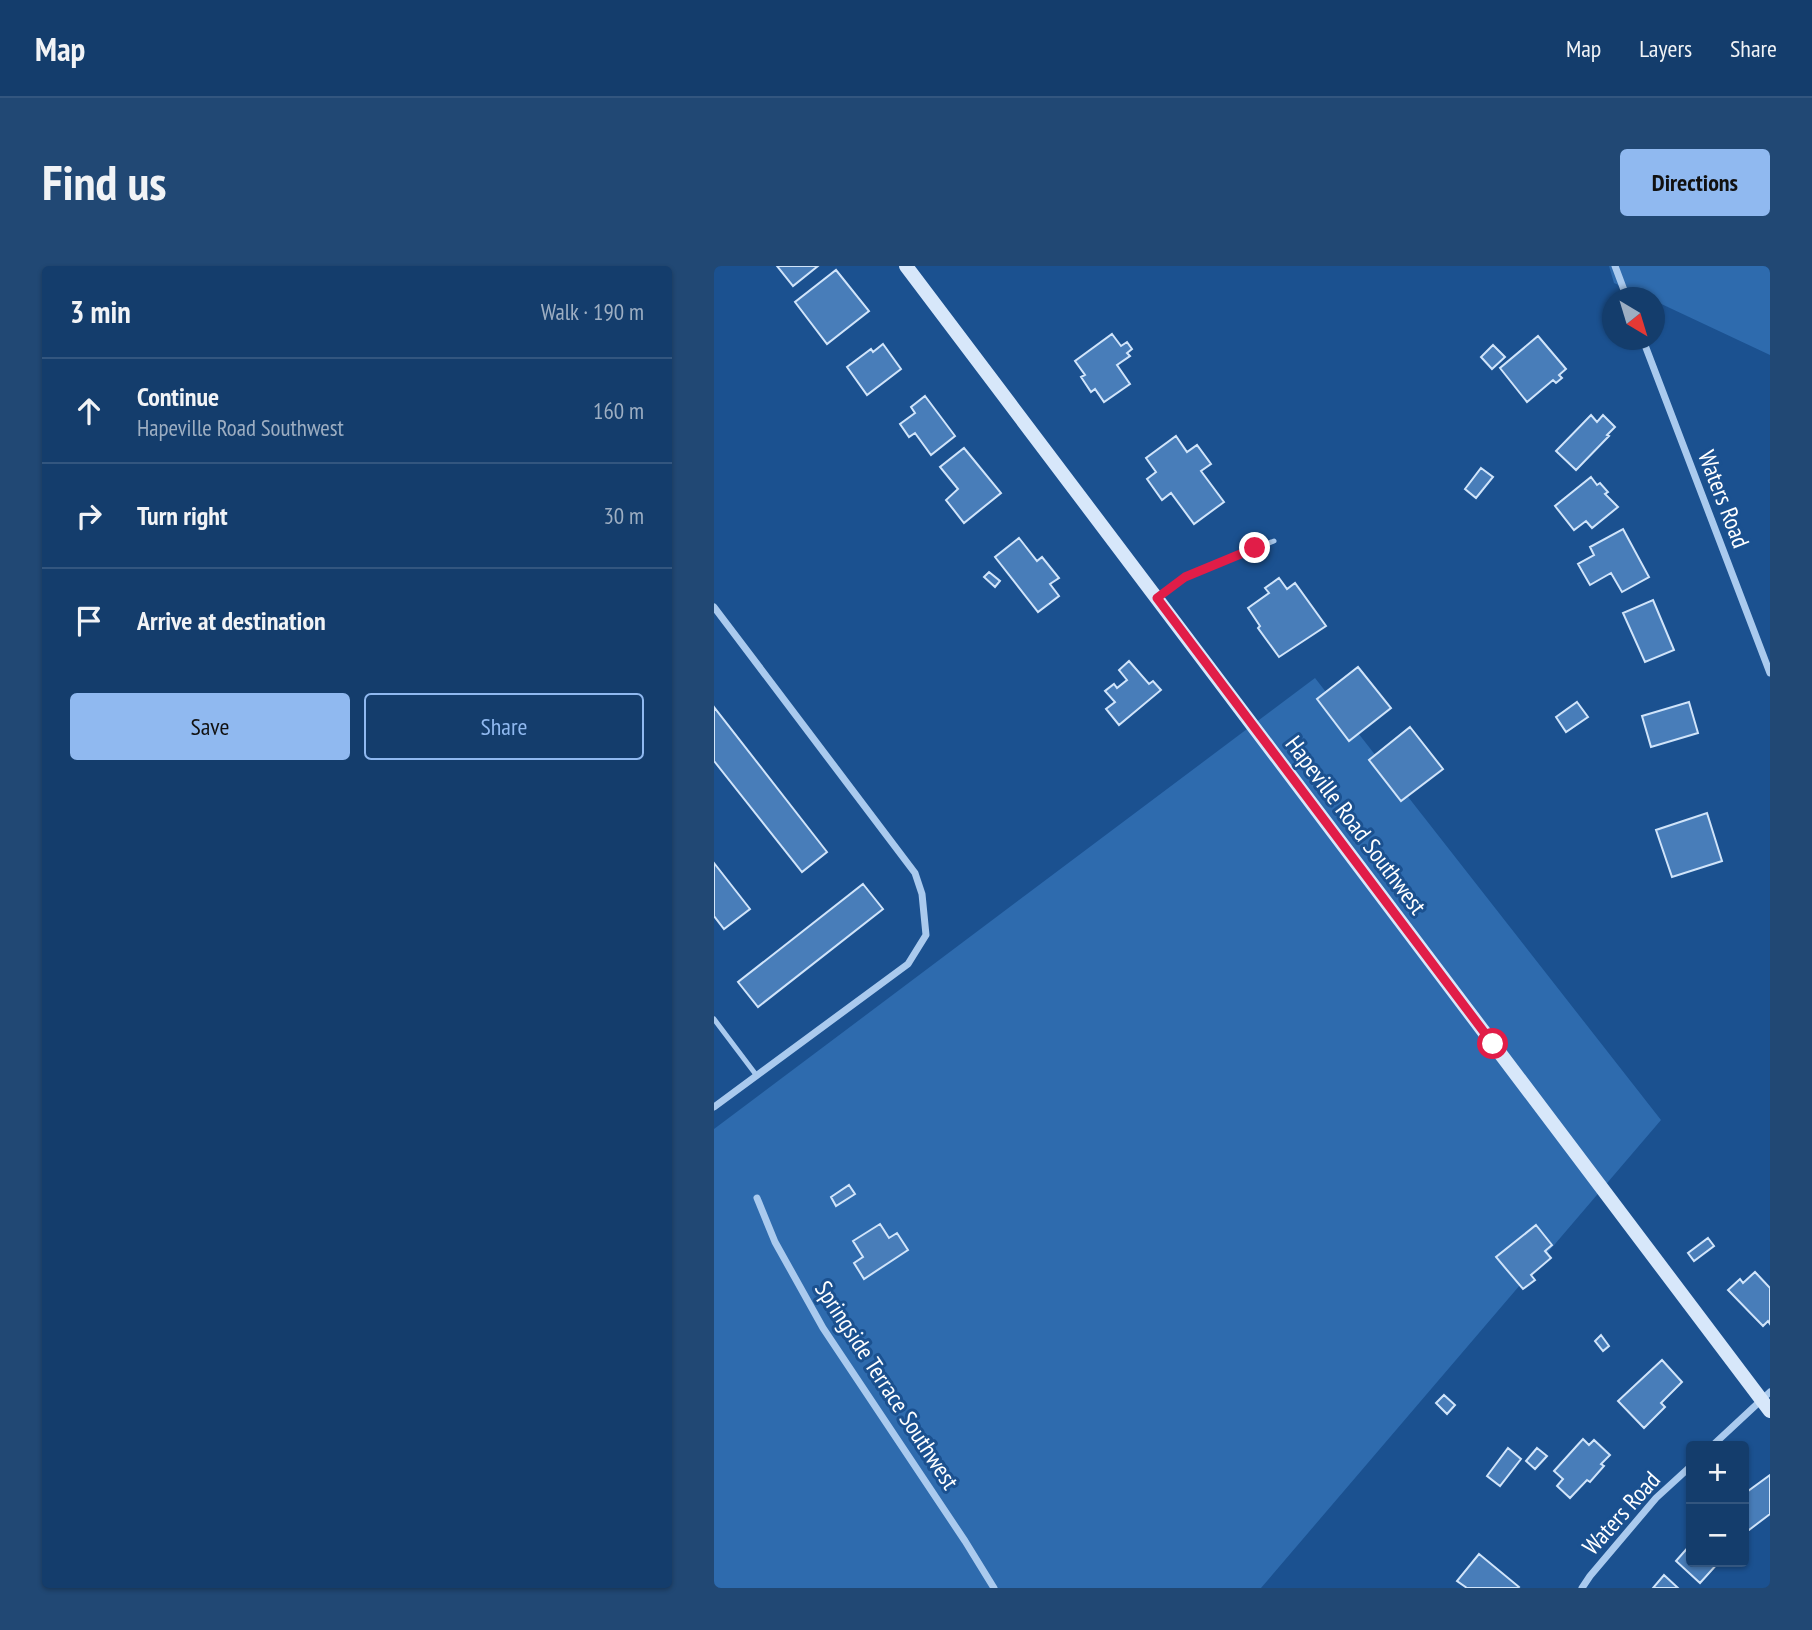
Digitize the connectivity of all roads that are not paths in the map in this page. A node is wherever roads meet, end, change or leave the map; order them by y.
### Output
1 (906, 266) edge
2 (1615, 266) edge
3 (1623, 287) edge
4 (1647, 350) edge
5 (1274, 541) dead end
6 (1157, 598) junction
7 (714, 607) edge
8 (1770, 673) edge
9 (714, 1019) edge
10 (757, 1076) junction
11 (714, 1107) edge
12 (757, 1198) dead end
13 (1767, 1401) edge
14 (1718, 1441) edge
15 (1686, 1471) edge
16 (994, 1588) edge
17 (1582, 1588) edge

1 - 6 street, Hapeville Road Southwest
2 - 3 street
4 - 8 street, Waters Road
5 - 6 lane
6 - 13 street, Hapeville Road Southwest
7 - 10 street
9 - 10 lane
10 - 11 street
12 - 16 street, Springside Terrace Southwest
13 - 14 street
15 - 17 street, Waters Road

